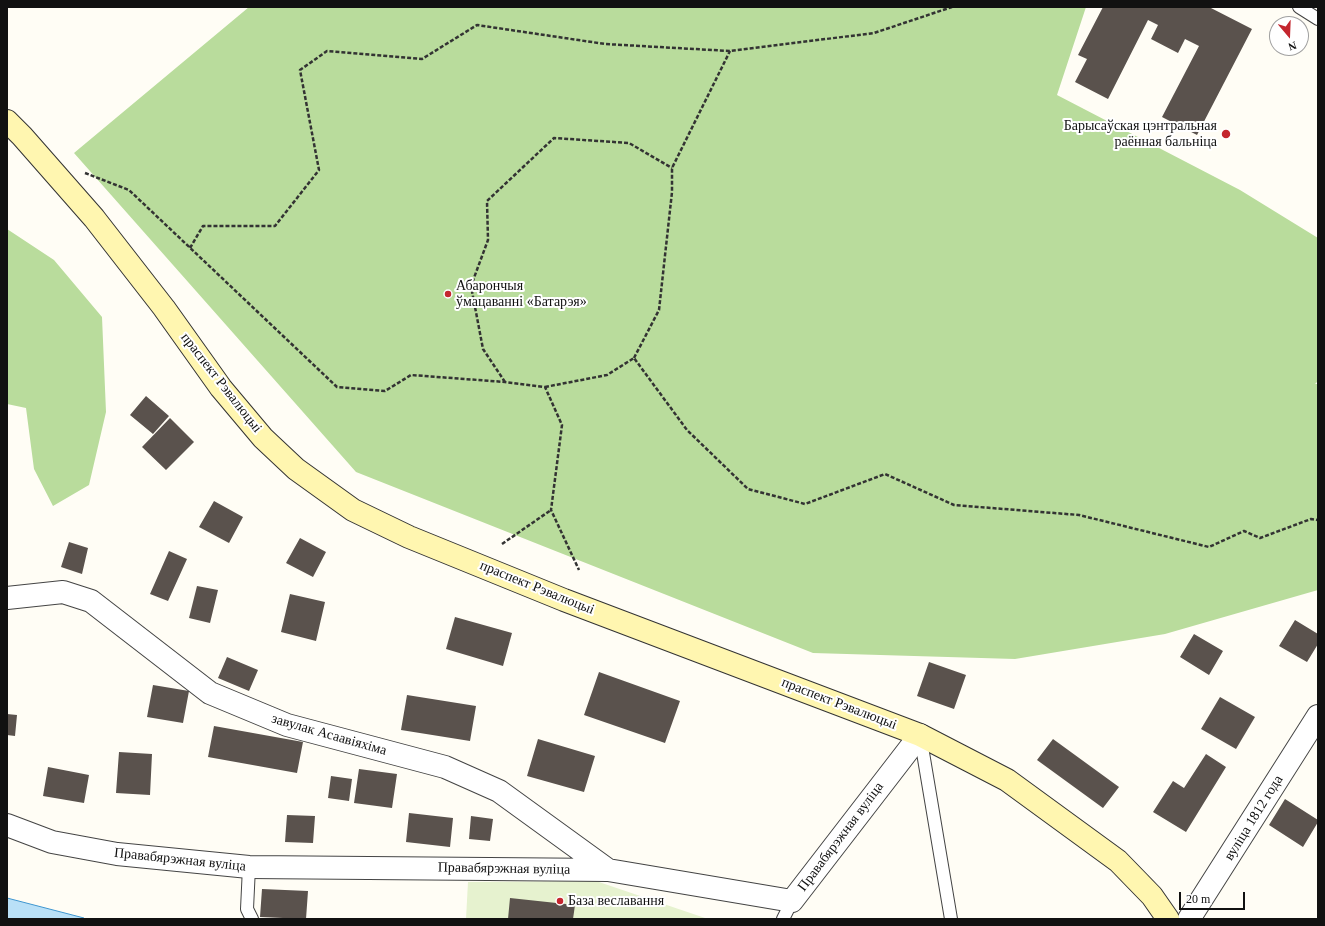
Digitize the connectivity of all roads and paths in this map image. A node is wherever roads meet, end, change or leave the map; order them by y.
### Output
1 (952, 7) edge
2 (1299, 7) edge
3 (1318, 19) edge
4 (730, 50) junction
5 (7, 121) edge
6 (672, 168) junction
7 (85, 173) dead end
8 (190, 248) junction
9 (634, 358) junction
10 (505, 382) junction
11 (545, 388) junction
12 (551, 510) junction
13 (1318, 520) edge
14 (502, 544) dead end
15 (578, 570) dead end
16 (7, 598) edge
17 (1318, 716) edge
18 (920, 734) junction
19 (7, 825) edge
20 (249, 867) junction
21 (608, 870) junction
22 (788, 910) edge
23 (252, 919) edge
24 (951, 919) edge
25 (1168, 919) edge
26 (1189, 919) edge

1 - 4 path
2 - 3 lane
4 - 6 path
4 - 8 path
5 - 18 main road, праспект Рэвалюцыі
6 - 9 path
6 - 10 path
7 - 8 path
8 - 10 path
9 - 11 path
9 - 13 path
10 - 11 path
11 - 12 path
12 - 14 path
12 - 15 path
16 - 21 street, завулак Асаавіяхіма
17 - 26 street, вуліца 1812 года
18 - 22 street, Правабярэжная вуліца
18 - 24 lane
18 - 25 main road, праспект Рэвалюцыі
19 - 20 street, Правабярэжная вуліца
20 - 21 street, Правабярэжная вуліца
20 - 23 lane
21 - 22 street, Правабярэжная вуліца

